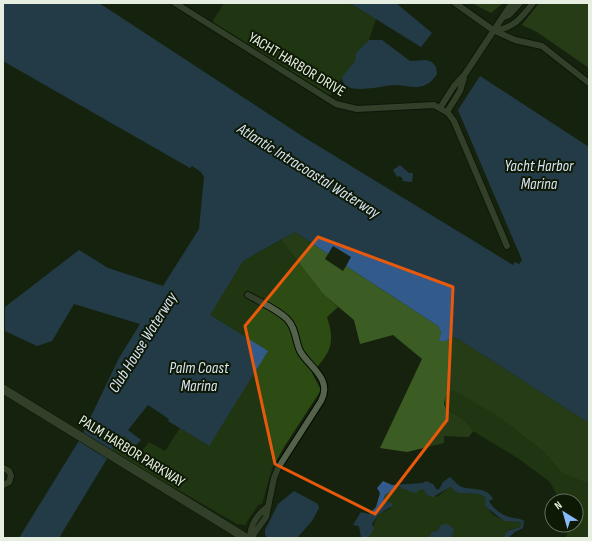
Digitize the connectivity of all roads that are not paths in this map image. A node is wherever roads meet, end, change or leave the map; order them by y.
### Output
1 (175, 3) edge
2 (455, 3) edge
3 (512, 3) edge
4 (520, 3) edge
5 (533, 3) edge
6 (515, 10) junction
7 (523, 16) junction
8 (504, 17) junction
9 (493, 30) junction
10 (465, 74) junction
11 (589, 83) edge
12 (440, 108) junction
13 (447, 112) junction
14 (507, 246) dead end
15 (248, 294) dead end
16 (3, 389) edge
17 (3, 468) edge
18 (3, 485) edge
19 (246, 538) edge
20 (250, 538) edge

1 - 12 street, YACHT HARBOR DRIVE
2 - 9 street
3 - 8 street
4 - 6 street
5 - 7 street
6 - 7 street
6 - 8 street
7 - 9 street
8 - 9 street
9 - 10 street
9 - 11 street
10 - 12 street
10 - 13 street
12 - 13 street, YACHT HARBOR DRIVE
13 - 14 street, YACHT HARBOR DRIVE
15 - 20 street
16 - 19 street, PALM HARBOR PARKWAY
17 - 18 street

